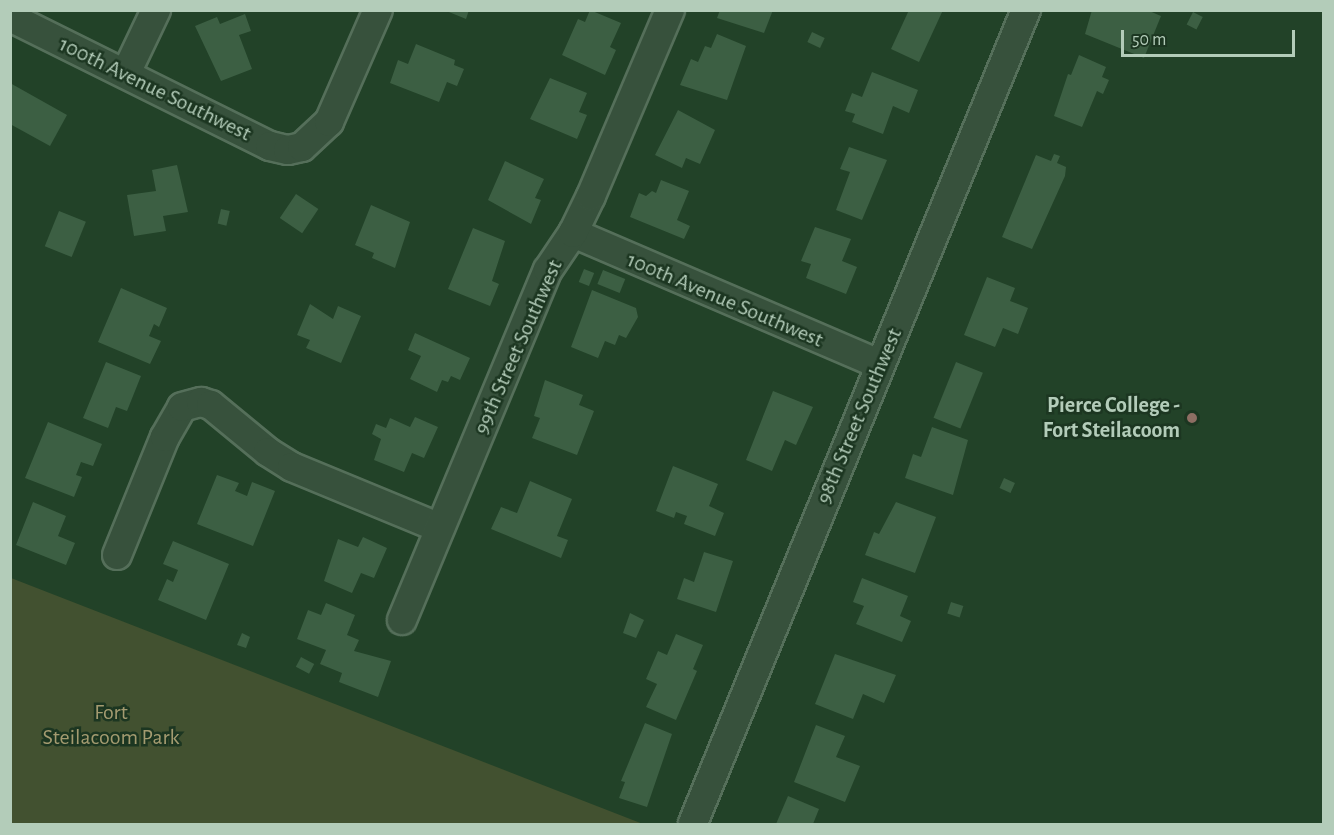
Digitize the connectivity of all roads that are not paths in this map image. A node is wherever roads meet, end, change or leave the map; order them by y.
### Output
1 (156, 10) edge
2 (378, 10) edge
3 (670, 10) edge
4 (1026, 10) edge
5 (10, 17) edge
6 (126, 73) junction
7 (573, 233) junction
8 (879, 364) junction
9 (440, 528) junction
10 (117, 555) dead end
11 (402, 620) dead end
12 (693, 823) edge

1 - 6 street
2 - 6 street, 100th Avenue Southwest
3 - 7 street, 99th Street Southwest
4 - 8 street, 98th Street Southwest
5 - 6 street, 100th Avenue Southwest
7 - 8 street, 100th Avenue Southwest
7 - 9 street, 99th Street Southwest
8 - 12 street, 98th Street Southwest
9 - 10 street
9 - 11 street, 99th Street Southwest

